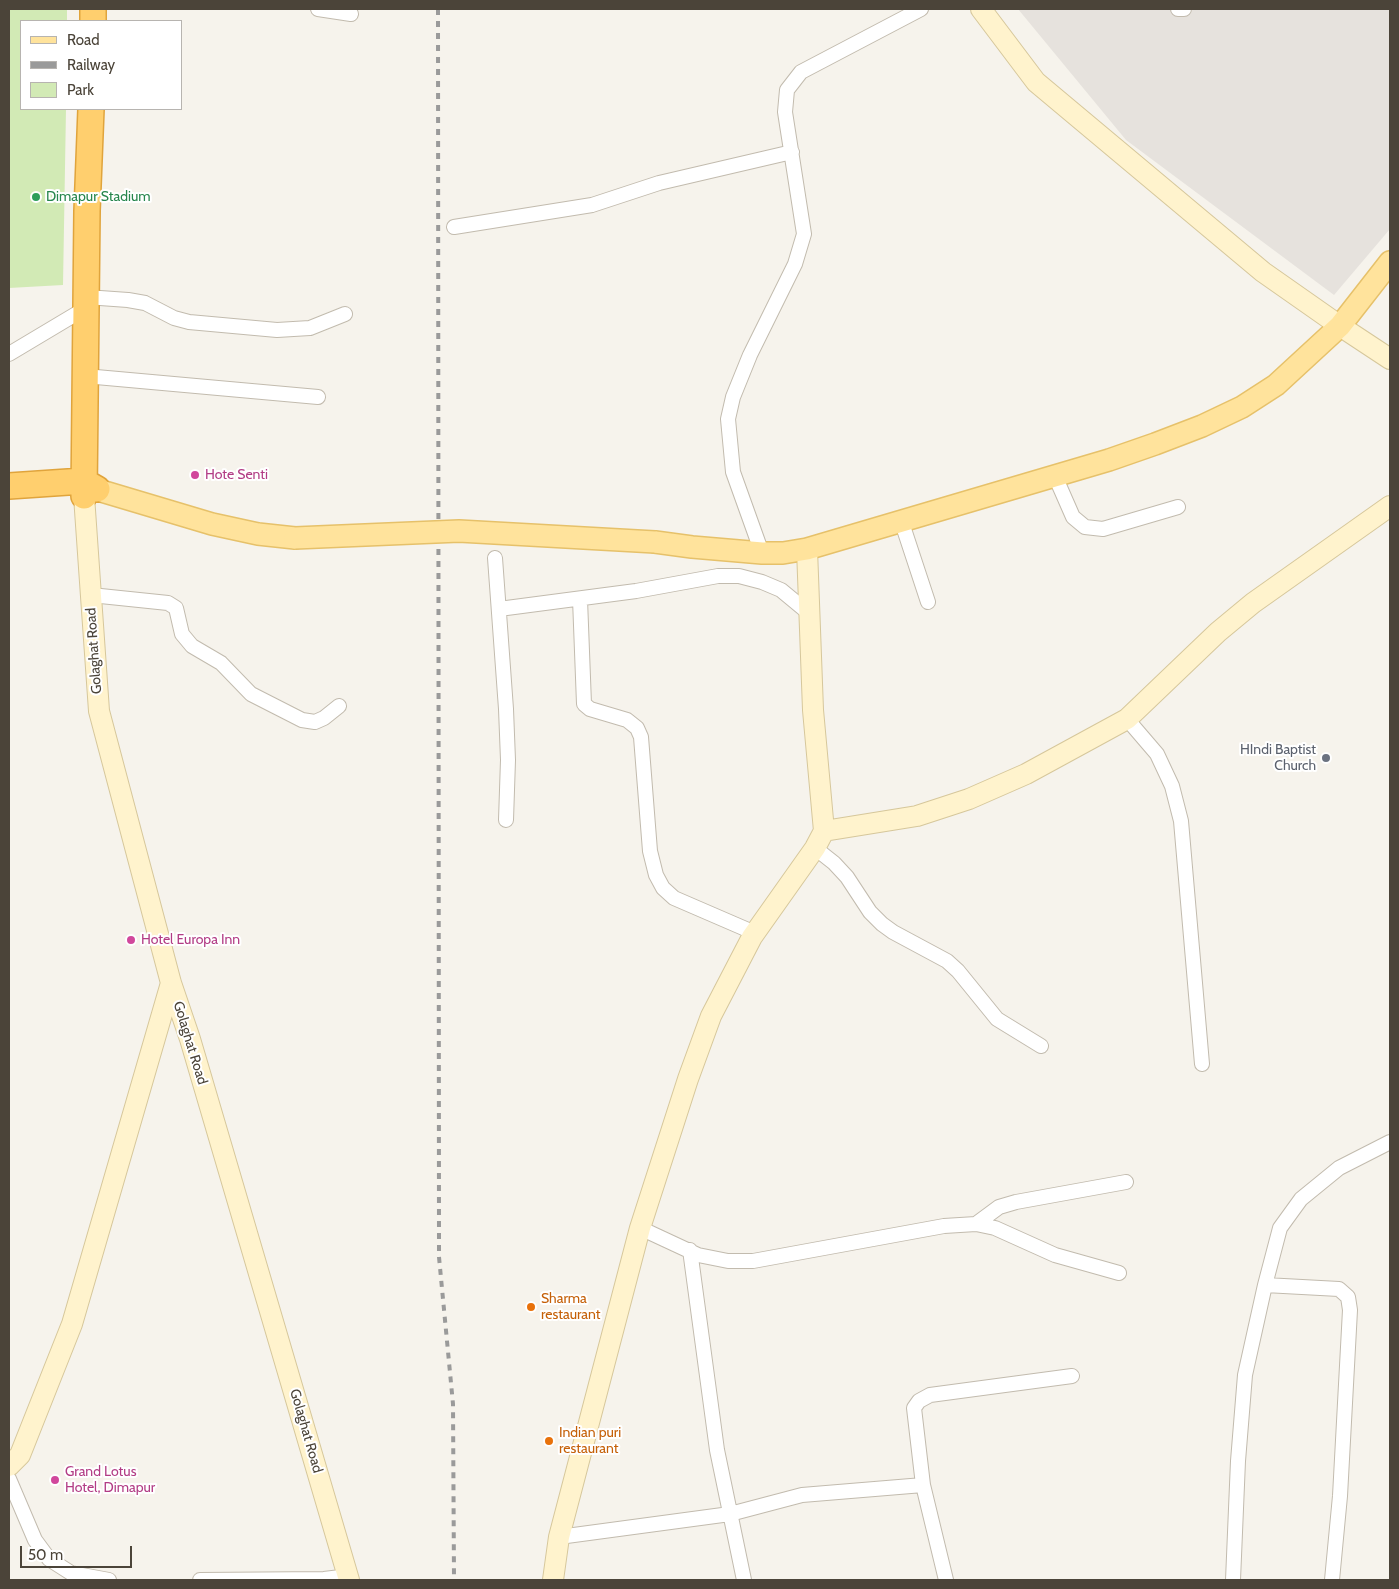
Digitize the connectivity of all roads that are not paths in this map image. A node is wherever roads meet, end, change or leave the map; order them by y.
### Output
1 (318, 9) edge
2 (921, 9) edge
3 (981, 9) edge
4 (1178, 9) edge
5 (1184, 9) edge
6 (351, 14) dead end
7 (91, 110) edge
8 (792, 152) junction
9 (454, 227) dead end
10 (1390, 262) edge
11 (86, 302) junction
12 (345, 314) dead end
13 (1340, 326) junction
14 (9, 354) edge
15 (1390, 359) edge
16 (85, 376) junction
17 (318, 397) dead end
18 (1054, 476) junction
19 (9, 486) edge
20 (88, 489) junction
21 (9, 503) edge
22 (1390, 506) edge
23 (1178, 508) dead end
24 (901, 520) junction
25 (807, 548) junction
26 (762, 553) junction
27 (495, 558) dead end
28 (91, 595) junction
29 (580, 599) junction
30 (928, 602) dead end
31 (499, 609) junction
32 (810, 614) junction
33 (339, 706) dead end
34 (1126, 719) junction
35 (506, 820) dead end
36 (819, 840) junction
37 (755, 933) junction
38 (171, 983) junction
39 (1041, 1046) dead end
40 (1202, 1064) dead end
41 (1390, 1142) edge
42 (1126, 1182) dead end
43 (976, 1224) junction
44 (640, 1228) junction
45 (690, 1250) junction
46 (1119, 1273) dead end
47 (1265, 1285) junction
48 (1072, 1376) dead end
49 (9, 1466) edge
50 (9, 1479) edge
51 (922, 1485) junction
52 (730, 1514) junction
53 (559, 1536) junction
54 (349, 1578) edge
55 (109, 1580) edge
56 (200, 1580) edge
57 (553, 1580) edge
58 (744, 1580) edge
59 (946, 1580) edge
60 (1233, 1580) edge
61 (1332, 1580) edge

1 - 6 street
2 - 8 street
3 - 13 street
4 - 5 street
7 - 11 highway
8 - 9 street
8 - 26 street
10 - 13 main road
11 - 12 street
11 - 14 street
11 - 16 highway
13 - 15 street
13 - 18 main road
16 - 17 street
16 - 20 highway
18 - 23 street
18 - 24 main road
19 - 20 highway
20 - 21 highway
20 - 26 main road, bridge
20 - 28 street, Golaghat Road
22 - 34 street
24 - 25 main road
24 - 30 street
25 - 26 main road
25 - 32 street
27 - 31 street
28 - 33 street
28 - 38 street, Golaghat Road
29 - 31 street
29 - 32 street
29 - 37 street
31 - 35 street
32 - 36 street
34 - 36 street
34 - 40 street
36 - 37 street
36 - 39 street
37 - 44 street
38 - 49 street
38 - 54 street, Golaghat Road
41 - 47 street
42 - 43 street
43 - 45 street
43 - 46 street
44 - 45 street
44 - 53 street
45 - 52 street
47 - 60 street
47 - 61 street
48 - 51 street
50 - 55 street
51 - 52 street
51 - 59 street
52 - 53 street
52 - 58 street
53 - 57 street
54 - 56 street

